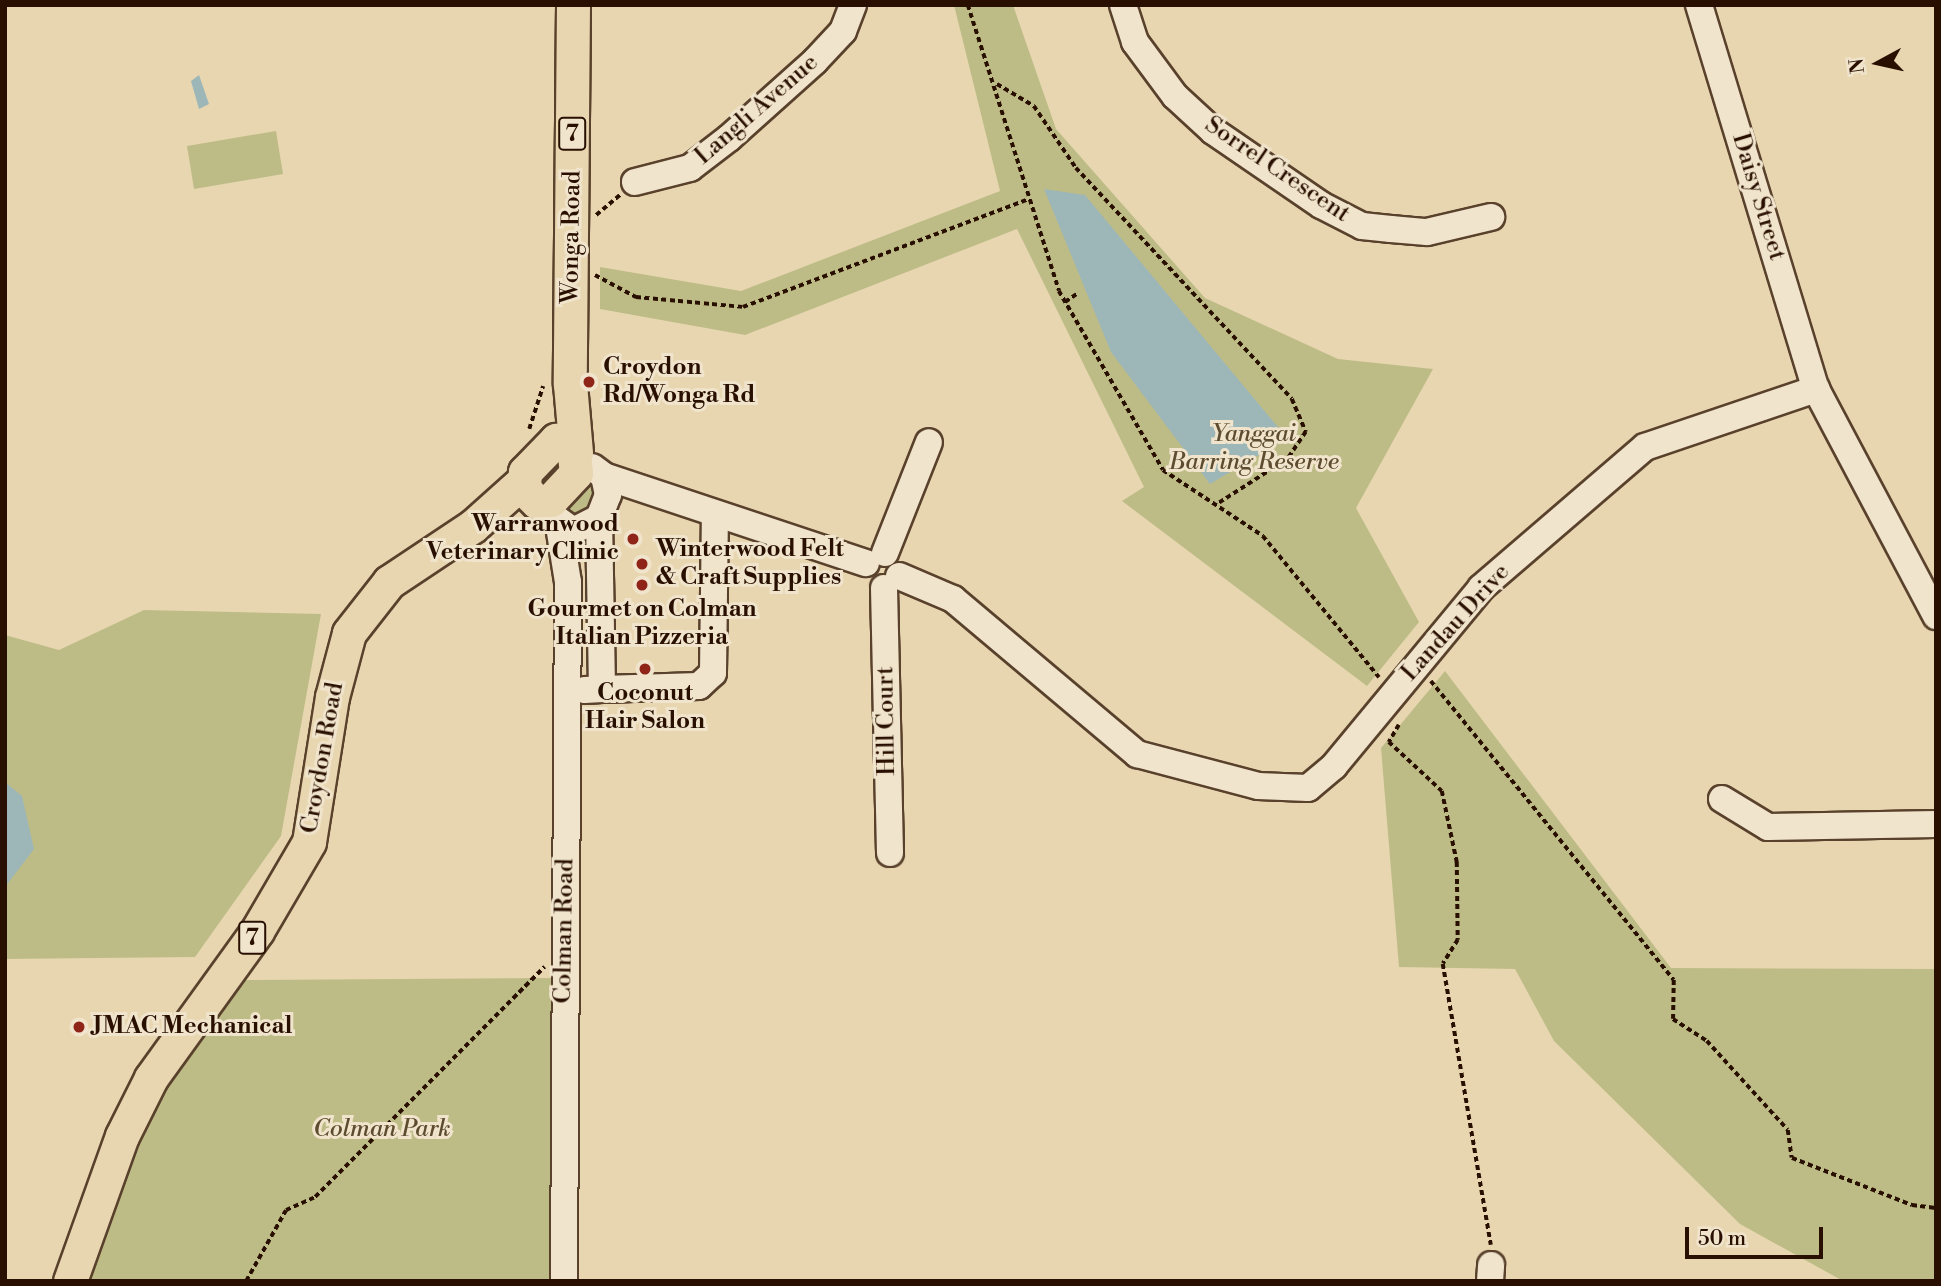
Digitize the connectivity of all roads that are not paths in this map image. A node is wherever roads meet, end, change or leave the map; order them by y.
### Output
1 (573, 5) edge
2 (853, 5) edge
3 (1123, 5) edge
4 (1699, 5) edge
5 (635, 182) road end
6 (1490, 217) dead end
7 (1816, 388) junction
8 (929, 442) dead end
9 (567, 453) junction
10 (653, 498) junction
11 (541, 503) junction
12 (715, 517) junction
13 (595, 519) junction
14 (875, 558) junction
15 (568, 582) junction
16 (891, 582) junction
17 (1936, 616) edge
18 (602, 689) junction
19 (569, 690) junction
20 (1722, 799) dead end
21 (1936, 824) edge
22 (890, 853) dead end
23 (70, 1281) edge
24 (564, 1281) edge

1 - 9 main road, Wonga Road / 7
2 - 5 street, Langli Avenue
3 - 6 street, Sorrel Crescent
4 - 7 street, Daisy Street
7 - 16 street, Landau Drive
7 - 17 street
8 - 14 street
9 - 10 street
9 - 11 main road, 7
9 - 11 main road, 7
9 - 13 street
10 - 12 street
10 - 13 street
11 - 13 street
11 - 15 street, Colman Road
11 - 23 main road, Croydon Road / 7
12 - 14 street
12 - 18 street
13 - 15 street, Colman Road
13 - 18 street
14 - 16 street
15 - 19 street, Colman Road
16 - 22 street, Hill Court
18 - 19 street
19 - 24 street, Colman Road
20 - 21 street

